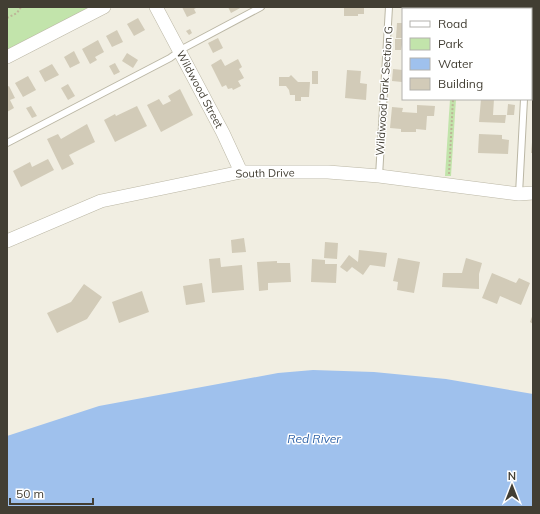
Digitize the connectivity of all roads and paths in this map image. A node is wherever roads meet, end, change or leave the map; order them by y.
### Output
1 (21, 7) edge
2 (104, 7) edge
3 (156, 7) edge
4 (261, 7) edge
5 (389, 7) edge
6 (7, 18) edge
7 (180, 52) junction
8 (7, 57) edge
9 (453, 100) edge
10 (524, 100) edge
11 (7, 143) edge
12 (241, 172) junction
13 (379, 176) junction
14 (448, 185) junction
15 (533, 193) edge
16 (519, 194) junction
17 (7, 241) edge

1 - 6 path
2 - 8 street
3 - 7 street, Wildwood Street
4 - 7 lane
5 - 13 lane, Wildwood Park Section G
7 - 11 lane
7 - 12 street, Wildwood Street
9 - 14 path
10 - 16 lane
12 - 13 street, South Drive
12 - 17 street, South Drive
13 - 14 street, South Drive
14 - 16 street, South Drive
15 - 16 street, South Drive

